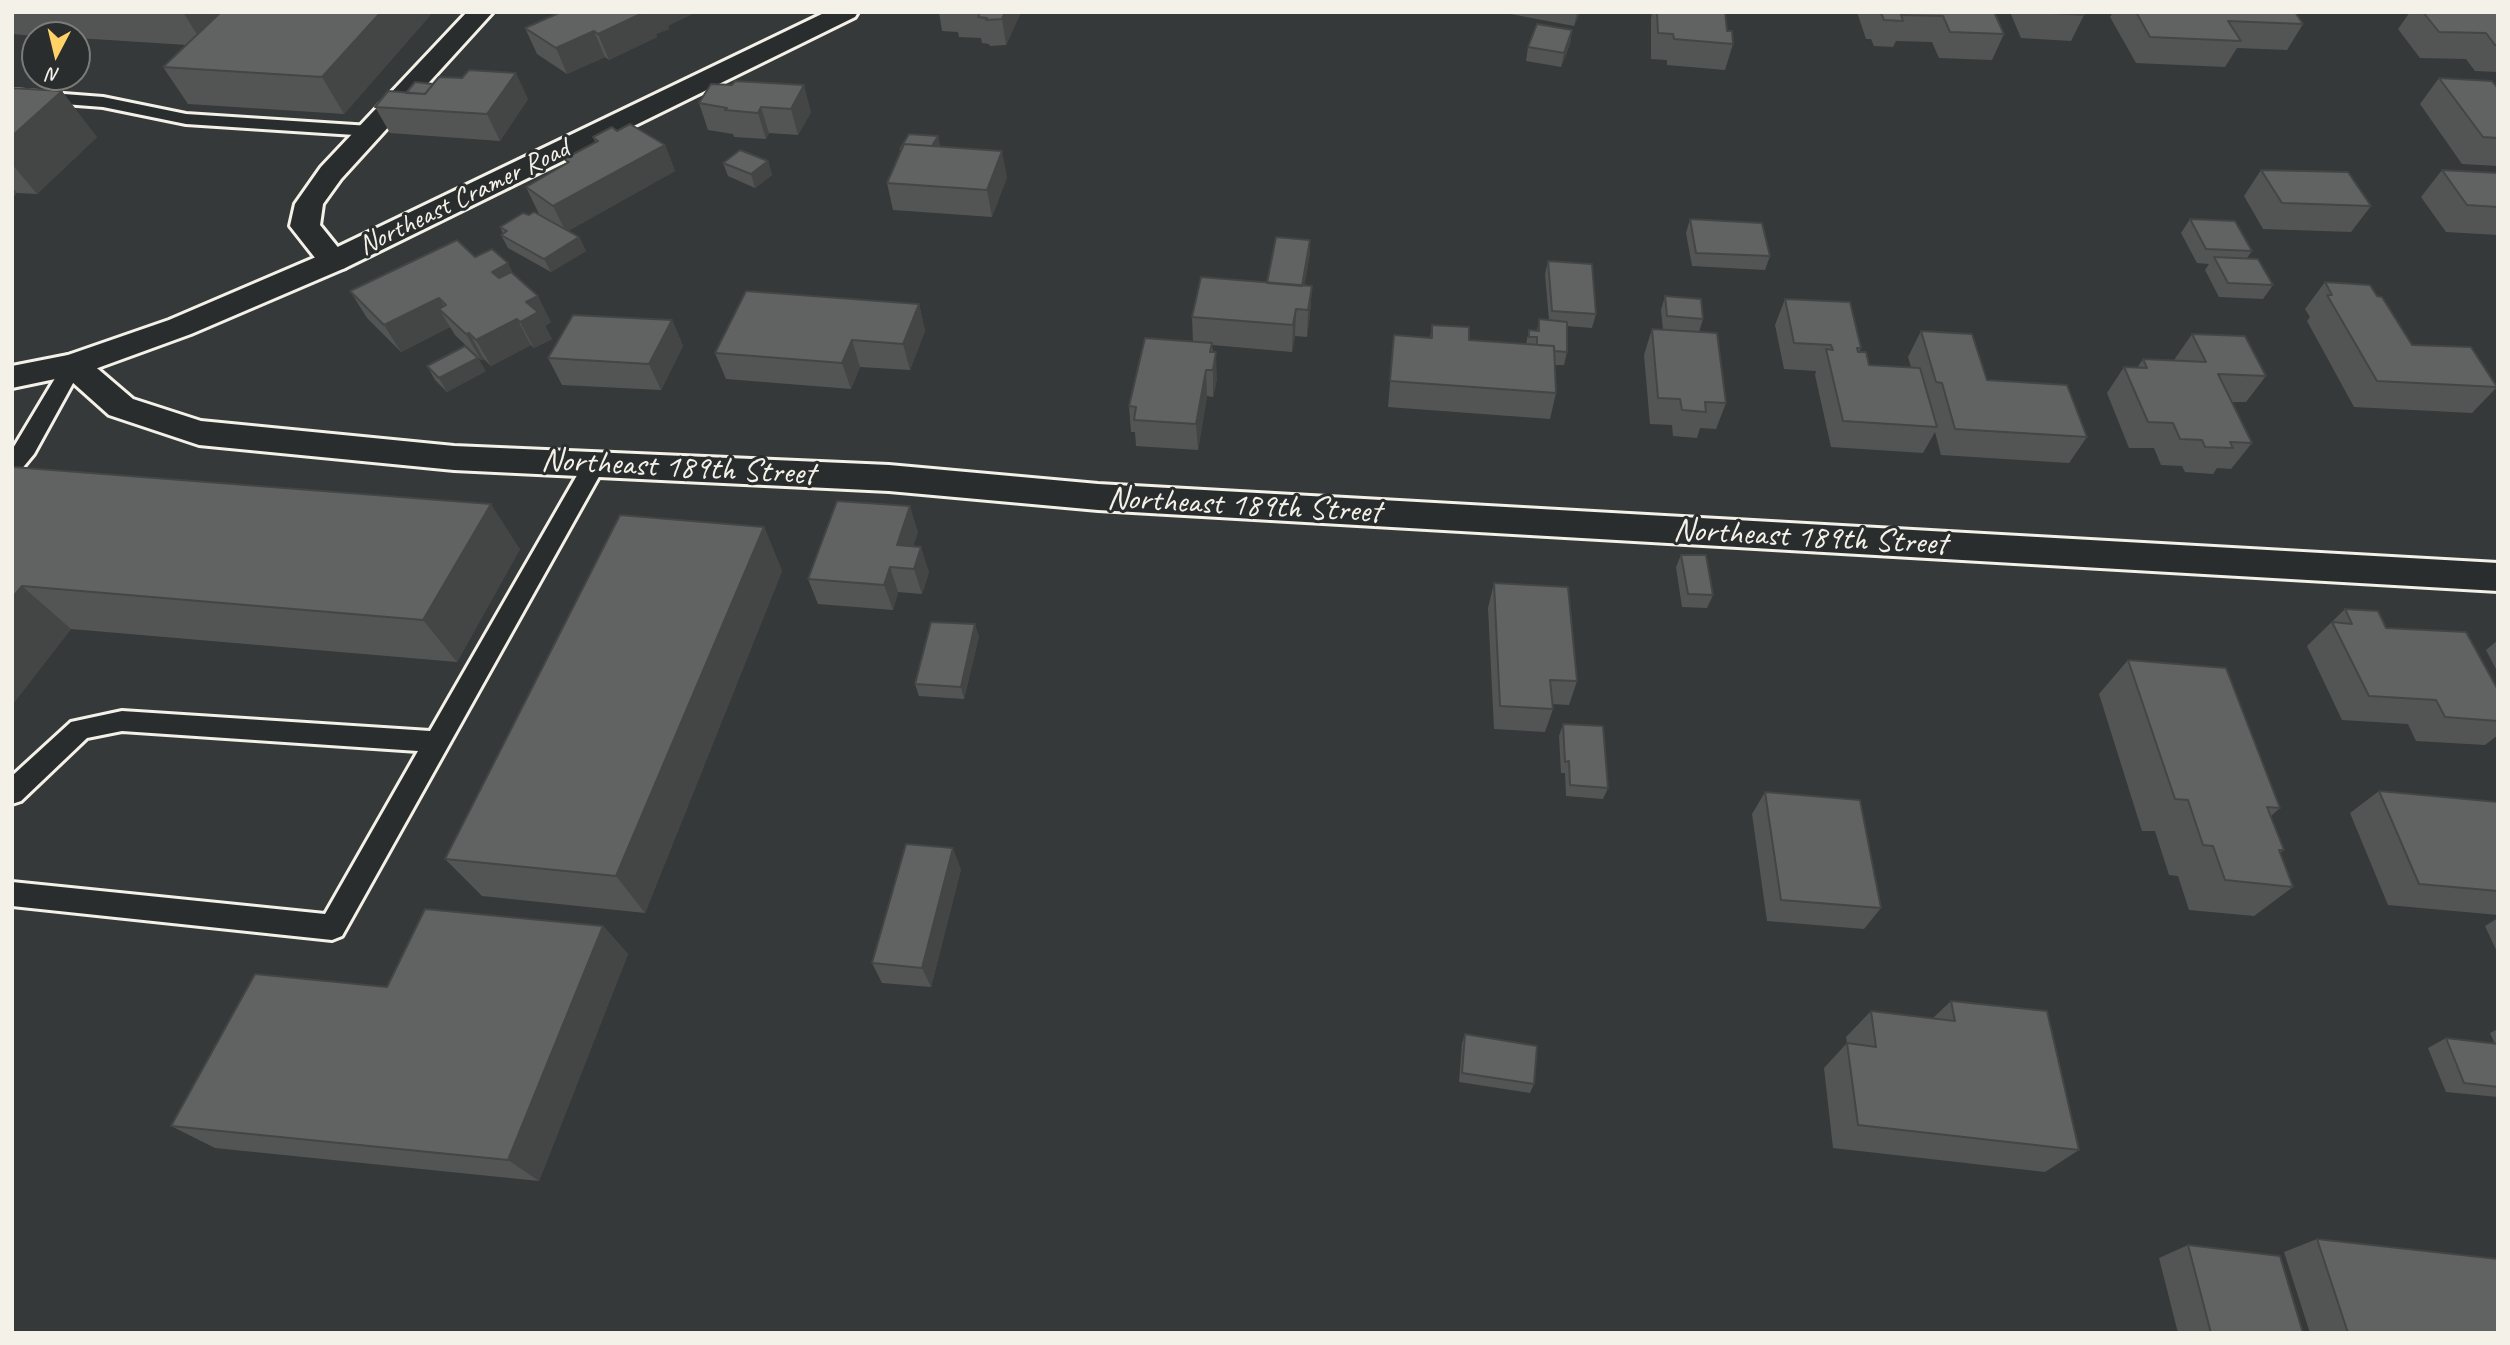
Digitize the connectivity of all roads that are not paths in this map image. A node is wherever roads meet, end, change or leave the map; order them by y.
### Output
1 (481, 12) edge
2 (846, 12) edge
3 (12, 95) edge
4 (370, 131) junction
5 (334, 261) junction
6 (73, 365) junction
7 (12, 377) edge
8 (595, 464) junction
9 (12, 465) edge
10 (2498, 577) edge
11 (436, 742) junction
12 (12, 793) edge
13 (12, 894) edge

1 - 4 street
2 - 5 street, Northeast Cramer Road
3 - 4 lane
4 - 5 street
5 - 6 street, Northeast Cramer Road
6 - 7 street
6 - 8 street, Northeast 189th Street
6 - 9 lane
8 - 10 street, Northeast 189th Street
8 - 11 lane
11 - 12 lane
11 - 13 lane

